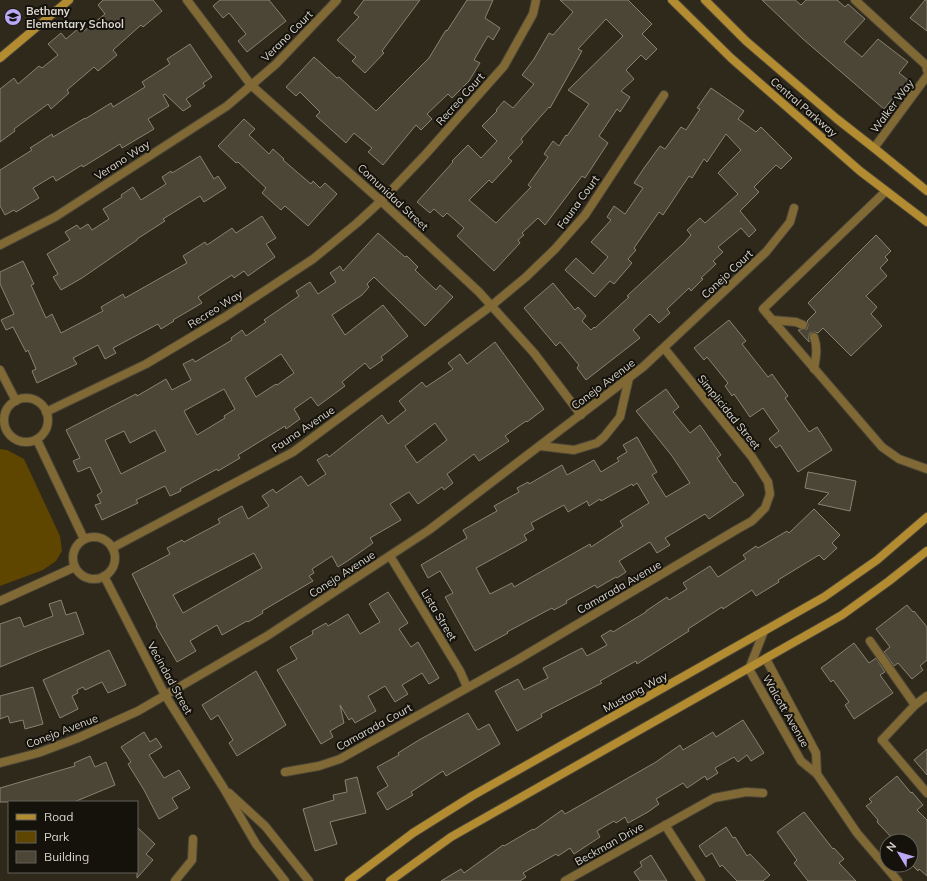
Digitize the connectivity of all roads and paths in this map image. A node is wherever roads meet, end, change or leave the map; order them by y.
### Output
1 (69, 0) edge
2 (187, 0) edge
3 (337, 0) edge
4 (536, 0) edge
5 (672, 0) edge
6 (705, 0) edge
7 (855, 0) edge
8 (0, 58) edge
9 (927, 70) edge
10 (927, 76) edge
11 (251, 85) junction
12 (664, 96) dead end
13 (874, 148) junction
14 (886, 191) junction
15 (927, 191) edge
16 (381, 201) junction
17 (794, 208) dead end
18 (927, 222) edge
19 (0, 245) edge
20 (491, 306) junction
21 (772, 320) junction
22 (803, 325) dead end
23 (814, 337) dead end
24 (664, 348) junction
25 (814, 368) junction
26 (0, 370) edge
27 (629, 378) junction
28 (16, 401) junction
29 (46, 412) junction
30 (581, 414) junction
31 (3, 429) edge
32 (37, 440) junction
33 (540, 446) junction
34 (927, 469) edge
35 (770, 494) joint
36 (927, 517) edge
37 (84, 539) junction
38 (112, 548) junction
39 (927, 551) edge
40 (390, 556) junction
41 (75, 567) junction
42 (104, 576) junction
43 (0, 601) edge
44 (764, 631) junction
45 (870, 641) dead end
46 (766, 659) junction
47 (749, 668) junction
48 (467, 687) junction
49 (165, 695) junction
50 (927, 696) edge
51 (915, 705) junction
52 (0, 763) edge
53 (285, 772) dead end
54 (817, 774) junction
55 (223, 787) junction
56 (763, 793) dead end
57 (927, 793) edge
58 (665, 825) junction
59 (193, 839) dead end
60 (175, 881) edge
61 (285, 881) edge
62 (309, 881) edge
63 (349, 881) edge
64 (390, 881) edge
65 (565, 881) edge
66 (701, 881) edge
67 (898, 881) edge

1 - 8 street
2 - 11 street, Comunidad Street
3 - 11 street, Verano Court
4 - 16 street, Recreo Court
5 - 14 street, Central Parkway
6 - 13 street, Central Parkway
7 - 9 street
10 - 13 street, Walker Way
11 - 16 street, Comunidad Street
11 - 19 street, Verano Way
12 - 20 street, Fauna Court
13 - 15 street, Central Parkway
14 - 18 street, Central Parkway
14 - 21 street
16 - 20 street, Comunidad Street
16 - 29 street, Recreo Way
17 - 24 street, Conejo Court
20 - 30 street, Comunidad Street
20 - 38 street, Fauna Avenue
21 - 22 street
21 - 25 street
23 - 25 street
24 - 27 street, Conejo Avenue
24 - 35 street, Simplicidad Street
25 - 34 street
26 - 28 street
27 - 30 street, Conejo Avenue
27 - 33 street
28 - 29 street
28 - 31 street
29 - 32 street
30 - 33 street, Conejo Avenue
31 - 32 street
32 - 37 street
33 - 40 street, Conejo Avenue
35 - 48 street, Camarada Avenue
36 - 44 street, Mustang Way
37 - 38 street
37 - 41 street
38 - 42 street
39 - 46 street
40 - 48 street, Lista Street
40 - 49 street, Conejo Avenue
41 - 42 street
41 - 43 street
42 - 49 street, Vecindad Street
44 - 47 street, Walcott Avenue
44 - 63 street, Mustang Way
45 - 51 street
46 - 47 street
46 - 54 street, Walcott Avenue
47 - 54 street, Walcott Avenue
47 - 64 street
48 - 53 street, Camarada Court
49 - 52 street, Conejo Avenue
49 - 55 street, Vecindad Street
50 - 51 street
51 - 57 street
54 - 67 street, Walcott Avenue
55 - 61 street, Vecindad Street
55 - 62 street, Vecindad Street
56 - 58 street, Beckman Drive
58 - 65 street, Beckman Drive
58 - 66 street
59 - 60 street

